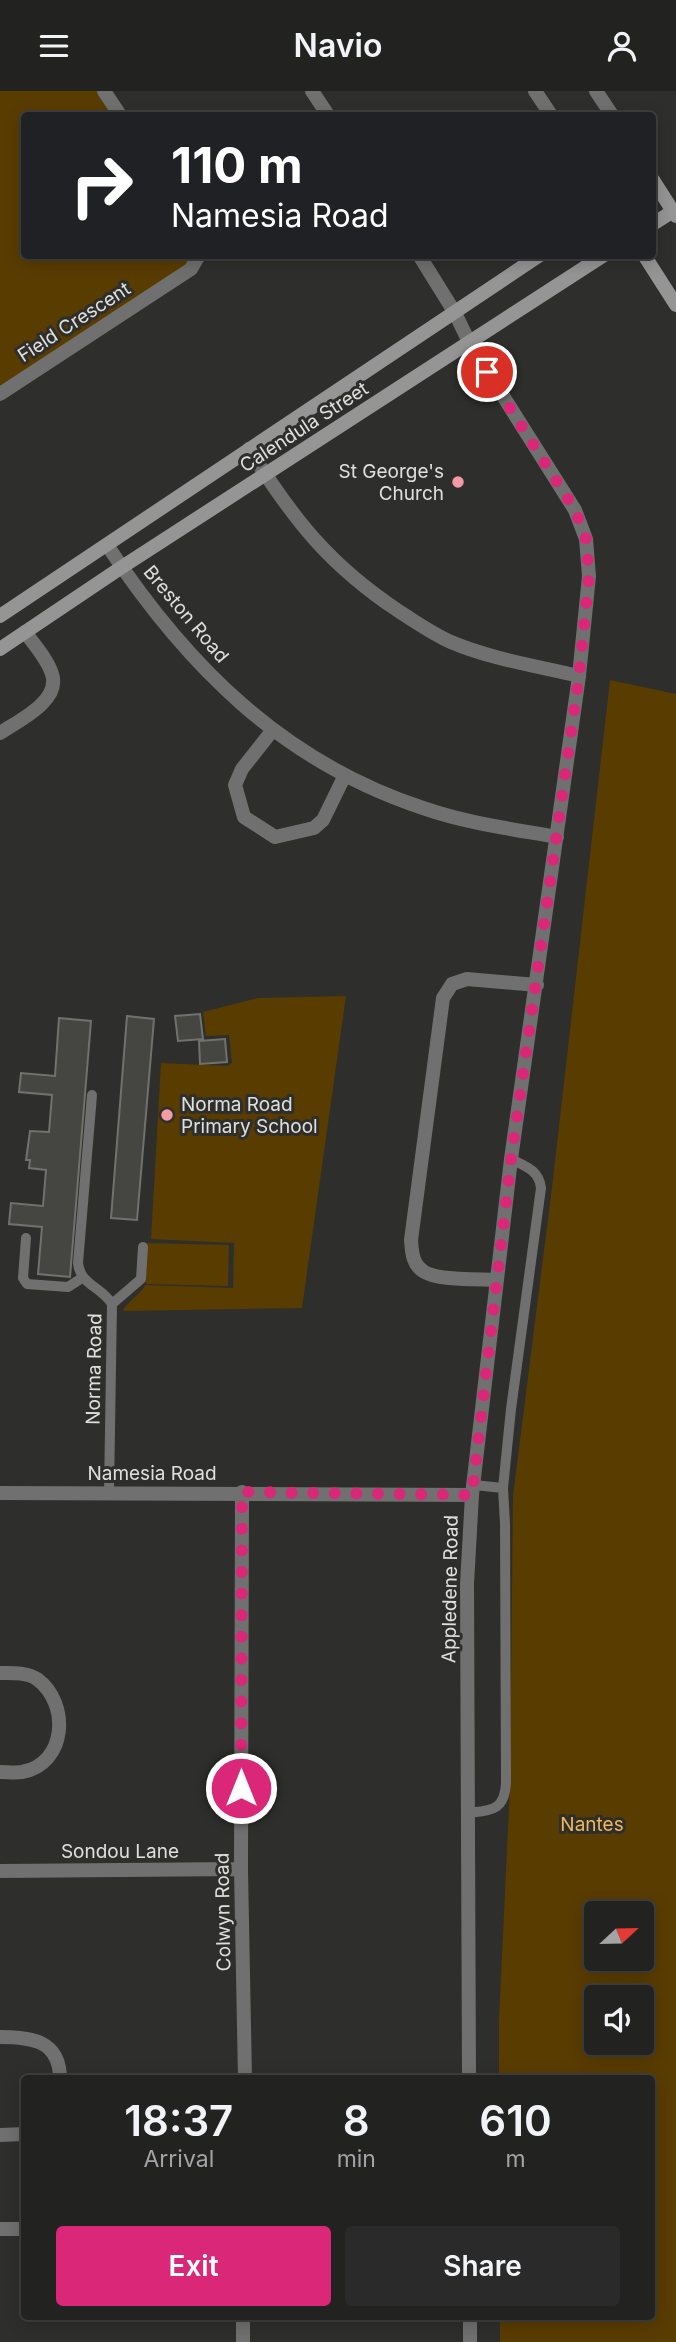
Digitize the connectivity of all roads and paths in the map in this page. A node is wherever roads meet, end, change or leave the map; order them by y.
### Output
1 (104, 91) edge
2 (312, 91) edge
3 (535, 91) edge
4 (596, 91) edge
5 (118, 112) edge
6 (326, 112) edge
7 (549, 112) edge
8 (610, 112) edge
9 (656, 185) edge
10 (674, 213) edge
11 (656, 222) edge
12 (197, 259) edge
13 (421, 259) edge
14 (534, 259) edge
15 (598, 259) edge
16 (647, 259) edge
17 (676, 305) edge
18 (455, 313) junction
19 (469, 342) junction
20 (0, 394) edge
21 (249, 449) junction
22 (266, 476) junction
23 (107, 545) junction
24 (122, 568) junction
25 (0, 616) edge
26 (25, 632) junction
27 (0, 649) edge
28 (579, 676) junction
29 (272, 731) junction
30 (0, 733) edge
31 (345, 775) junction
32 (557, 837) junction
33 (537, 985) junction
34 (93, 1095) dead end
35 (511, 1159) junction
36 (26, 1238) dead end
37 (143, 1247) dead end
38 (82, 1278) junction
39 (497, 1280) junction
40 (112, 1304) junction
41 (503, 1488) junction
42 (473, 1490) junction
43 (109, 1492) junction
44 (242, 1492) junction
45 (0, 1493) edge
46 (0, 1673) edge
47 (0, 1772) edge
48 (468, 1813) junction
49 (241, 1869) junction
50 (0, 1871) edge
51 (0, 2037) edge
52 (60, 2075) edge
53 (245, 2075) edge
54 (469, 2075) edge
55 (21, 2134) edge
56 (0, 2135) edge
57 (0, 2229) edge
58 (21, 2229) edge
59 (243, 2320) edge
60 (470, 2320) edge
61 (243, 2342) edge
62 (470, 2342) edge

1 - 5 street
2 - 6 street
3 - 7 street
4 - 8 street
9 - 10 street
10 - 11 street
12 - 20 street, Field Crescent
13 - 18 street, Appledene Road
14 - 18 street, Calendula Street
15 - 19 street, Calendula Street
16 - 17 street
18 - 19 street, Appledene Road
18 - 21 street, Calendula Street
19 - 22 street, Calendula Street
19 - 28 street, Appledene Road
21 - 22 street
21 - 23 street, Calendula Street
22 - 24 street, Calendula Street
22 - 28 street
23 - 24 street, Breston Road
23 - 25 street, Calendula Street
24 - 26 street, Calendula Street
24 - 29 street, Breston Road
26 - 27 street, Calendula Street
26 - 30 street
28 - 32 street, Appledene Road
29 - 31 street, Breston Road
29 - 31 street
31 - 32 street, Breston Road
32 - 33 street, Appledene Road
33 - 35 street, Appledene Road
33 - 39 street
34 - 38 lane
35 - 39 street, Appledene Road
35 - 41 lane
36 - 38 lane
37 - 40 lane
38 - 40 lane, Norma Road
39 - 42 street, Appledene Road
40 - 43 lane, Norma Road
41 - 42 lane
41 - 48 lane
42 - 44 street, Namesia Road
42 - 48 street, Appledene Road
43 - 44 street, Namesia Road
43 - 45 street, Namesia Road
44 - 49 street, Colwyn Road
46 - 47 street
48 - 54 street, Appledene Road
49 - 50 street, Sondou Lane
49 - 53 street, Colwyn Road
51 - 52 street
55 - 56 street
57 - 58 street
59 - 61 street
60 - 62 street

